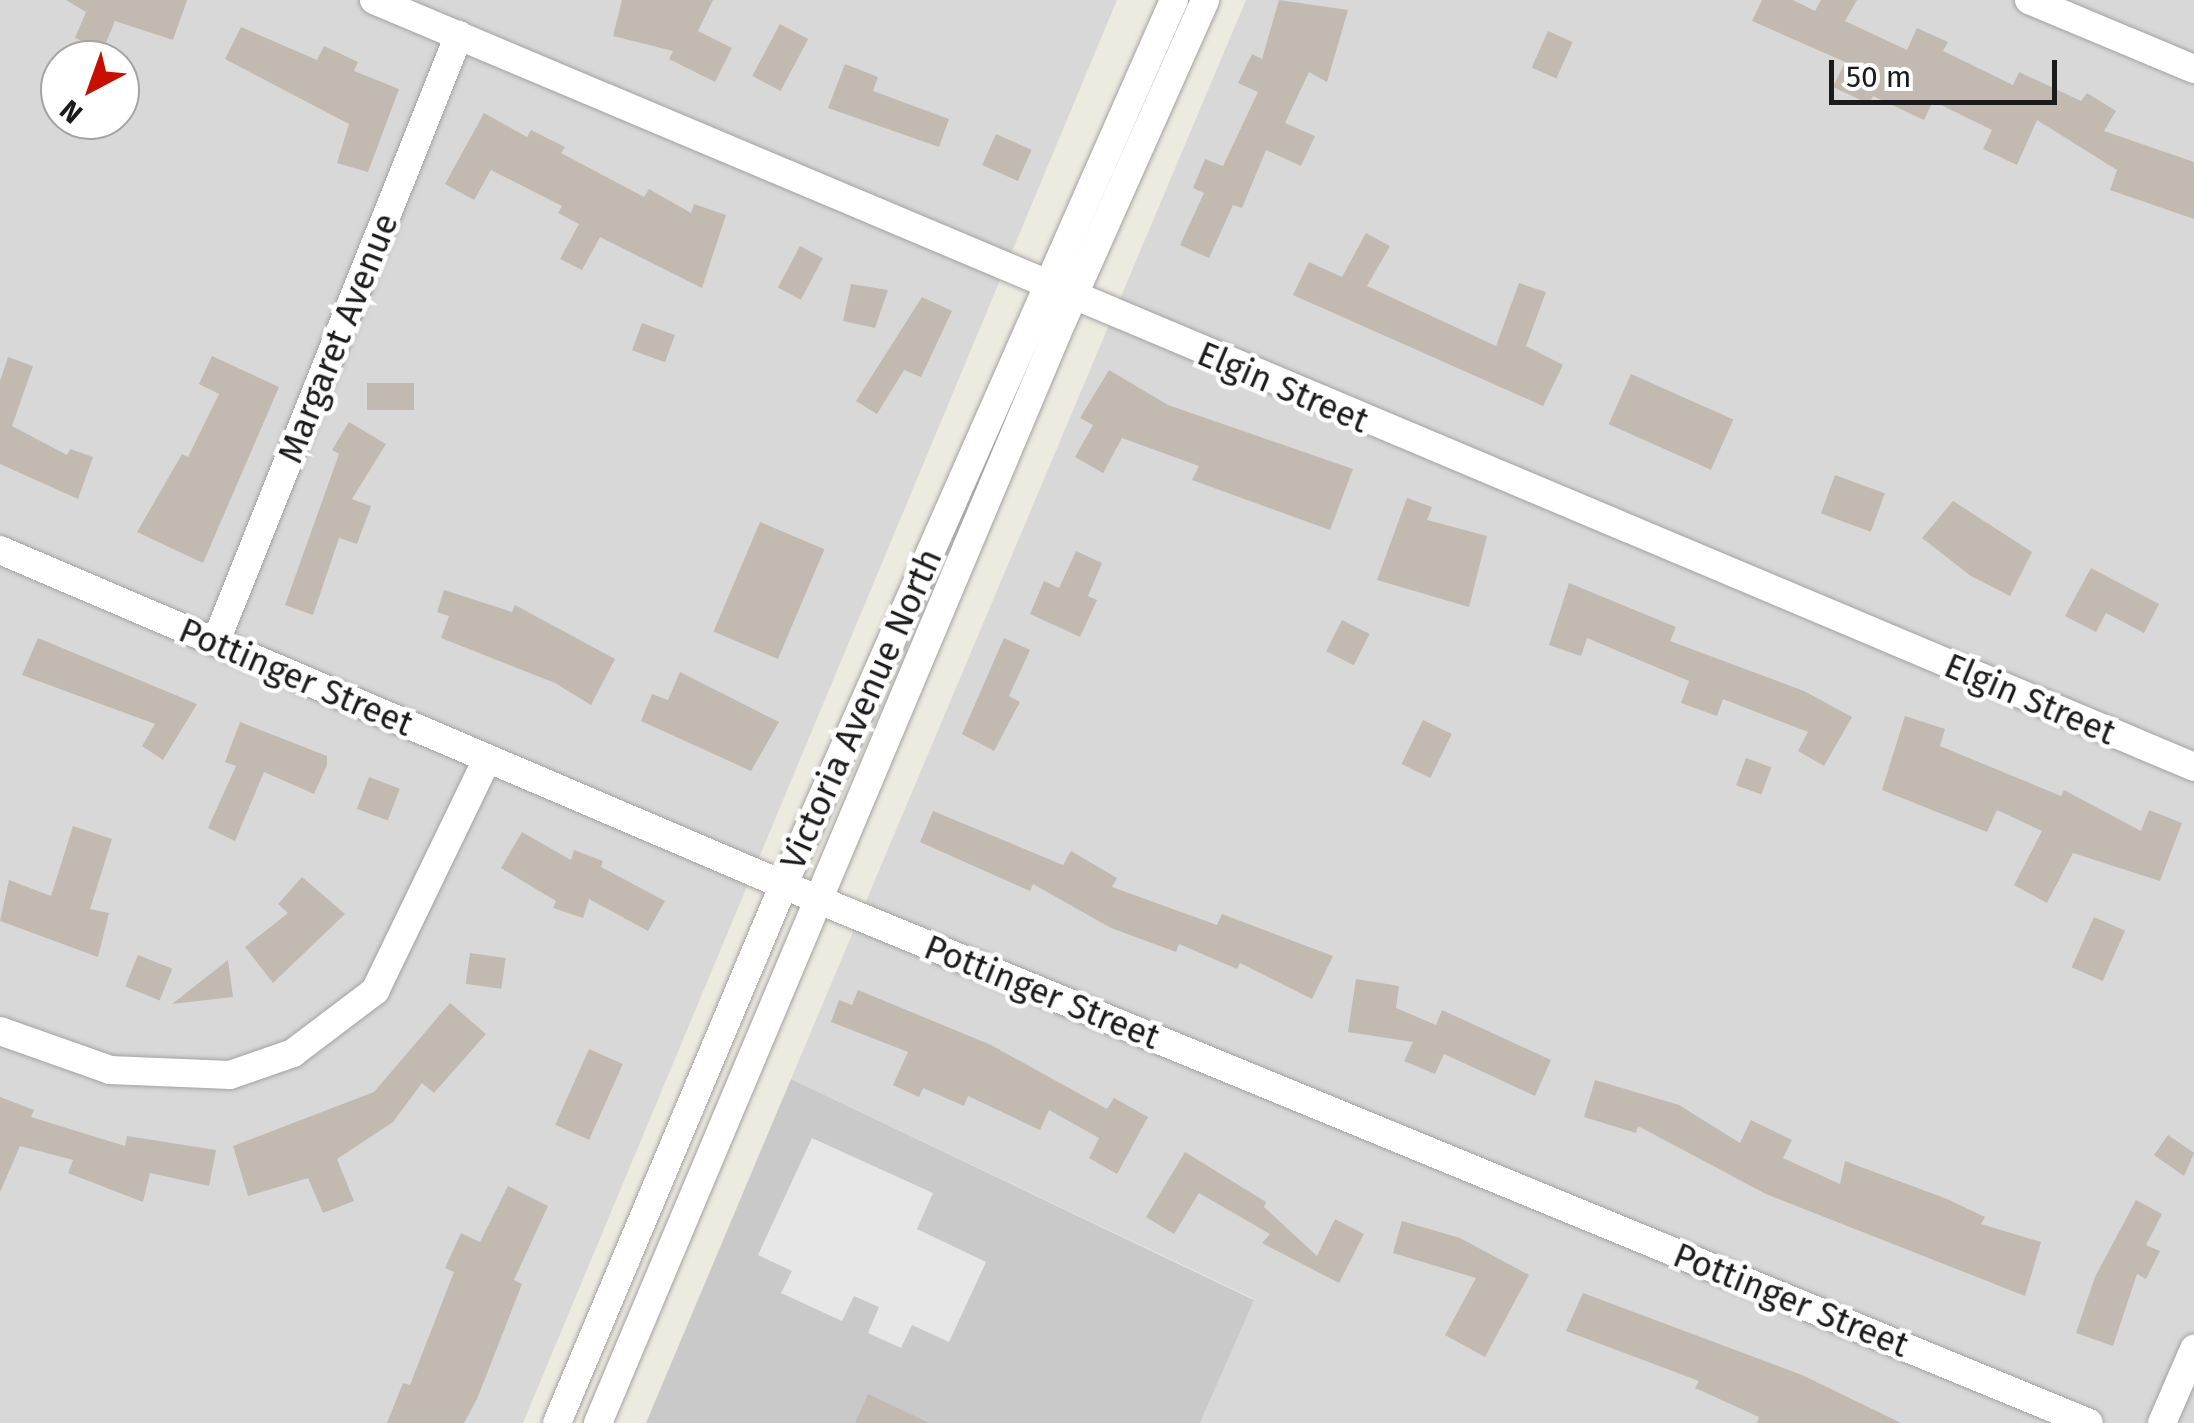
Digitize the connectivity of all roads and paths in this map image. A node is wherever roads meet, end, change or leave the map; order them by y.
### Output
1 (374, 0) edge
2 (2029, 0) edge
3 (1171, 6) edge
4 (1200, 12) edge
5 (459, 35) junction
6 (2194, 70) edge
7 (1060, 293) junction
8 (0, 550) edge
9 (216, 641) junction
10 (487, 760) junction
11 (2194, 767) edge
12 (784, 884) junction
13 (819, 900) junction
14 (0, 1031) edge
15 (2194, 1349) edge
16 (558, 1423) edge
17 (598, 1423) edge
18 (2089, 1423) edge
19 (2162, 1423) edge

1 - 5 street, Elgin Street
2 - 6 street
3 - 4 street
3 - 7 street, Victoria Avenue North
4 - 7 street, Victoria Avenue North
5 - 7 street, Elgin Street
5 - 9 street, Margaret Avenue
7 - 11 street, Elgin Street
7 - 12 street, Victoria Avenue North
7 - 13 street, Victoria Avenue North
8 - 9 street, Pottinger Street
9 - 10 street, Pottinger Street
10 - 12 street, Pottinger Street
10 - 14 street
12 - 13 street, Pottinger Street
12 - 16 street, Victoria Avenue North
13 - 17 street, Victoria Avenue North
13 - 18 street, Pottinger Street
15 - 19 street

